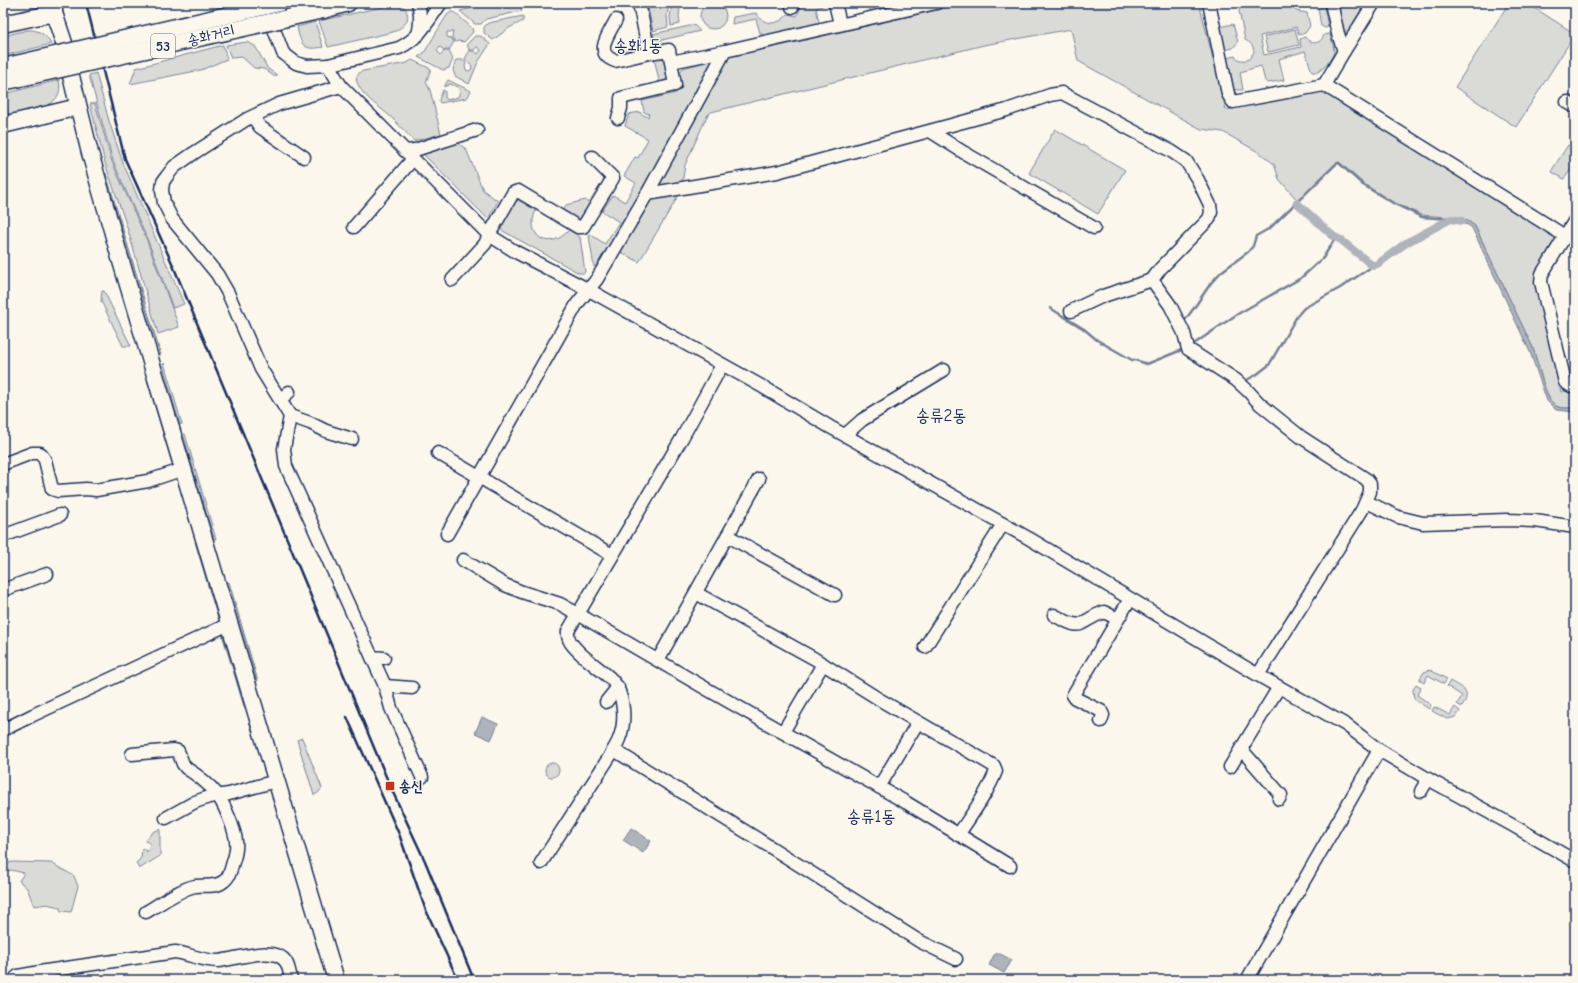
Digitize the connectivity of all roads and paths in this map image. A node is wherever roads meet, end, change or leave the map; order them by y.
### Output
1 (279, 3) edge
2 (348, 3) edge
3 (418, 3) edge
4 (441, 3) edge
5 (639, 3) edge
6 (835, 3) edge
7 (936, 3) edge
8 (1208, 3) edge
9 (1330, 3) edge
10 (1374, 3) edge
11 (54, 8) edge
12 (616, 20) dead end
13 (3, 24) edge
14 (840, 24) junction
15 (275, 32) dead end
16 (418, 36) junction
17 (64, 43) dead end
18 (725, 51) junction
19 (1344, 51) junction
20 (649, 53) junction
21 (671, 62) junction
22 (328, 65) junction
23 (3, 67) edge
24 (71, 76) dead end
25 (3, 82) edge
26 (341, 86) junction
27 (1324, 86) junction
28 (78, 107) junction
29 (253, 116) junction
30 (618, 118) dead end
31 (3, 125) edge
32 (477, 130) dead end
33 (930, 131) junction
34 (409, 155) junction
35 (304, 157) dead end
36 (592, 157) dead end
37 (647, 194) junction
38 (1575, 220) edge
39 (354, 227) dead end
40 (1094, 228) dead end
41 (489, 235) junction
42 (1565, 236) junction
43 (452, 280) dead end
44 (1152, 280) junction
45 (589, 290) junction
46 (1071, 312) dead end
47 (722, 365) junction
48 (944, 370) dead end
49 (1575, 384) edge
50 (290, 416) junction
51 (845, 435) junction
52 (352, 440) dead end
53 (438, 453) dead end
54 (3, 464) edge
55 (184, 469) junction
56 (479, 477) junction
57 (759, 479) dead end
58 (1367, 502) junction
59 (60, 515) dead end
60 (1003, 524) junction
61 (1575, 527) edge
62 (447, 534) dead end
63 (3, 536) edge
64 (728, 536) junction
65 (612, 555) junction
66 (463, 560) dead end
67 (47, 574) dead end
68 (3, 590) edge
69 (696, 593) junction
70 (835, 595) dead end
71 (1130, 599) junction
72 (578, 614) junction
73 (1054, 615) dead end
74 (1118, 619) junction
75 (230, 624) junction
76 (925, 647) dead end
77 (658, 660) junction
78 (823, 664) junction
79 (1258, 675) junction
80 (385, 686) junction
81 (618, 687) junction
82 (1279, 687) junction
83 (412, 688) dead end
84 (606, 702) dead end
85 (1101, 721) dead end
86 (918, 722) junction
87 (3, 730) edge
88 (782, 732) junction
89 (1241, 749) junction
90 (614, 750) junction
91 (1378, 750) junction
92 (132, 754) dead end
93 (1230, 767) dead end
94 (422, 777) dead end
95 (1428, 779) junction
96 (276, 781) junction
97 (880, 787) junction
98 (1421, 791) dead end
99 (218, 795) junction
100 (1279, 799) dead end
101 (166, 818) dead end
102 (958, 835) junction
103 (1575, 861) edge
104 (541, 864) dead end
105 (1010, 866) dead end
106 (146, 912) dead end
107 (956, 959) dead end
108 (1251, 976) edge
109 (13, 980) edge
110 (291, 980) edge
111 (336, 980) edge

1 - 23 main road, 송화거리 / 53, bridge
2 - 25 main road, 송화거리 / 53, bridge
3 - 16 street
4 - 16 street
5 - 20 street
6 - 14 street
7 - 14 street
8 - 27 street
9 - 19 street
10 - 19 street
11 - 13 main road
11 - 17 main road
12 - 20 street
14 - 18 street
15 - 22 street
16 - 22 street
18 - 21 street
18 - 37 street
19 - 27 street
20 - 21 street
21 - 30 street
22 - 26 street
24 - 28 main road
26 - 29 street
26 - 34 street
27 - 42 street
28 - 31 main road
28 - 55 main road
29 - 35 street
29 - 50 street
32 - 34 street
33 - 37 street
33 - 40 street
33 - 44 street
34 - 39 street
34 - 41 street
36 - 41 street
37 - 45 street
38 - 42 street
41 - 43 street
41 - 45 street
42 - 49 street
44 - 46 street
44 - 58 street
45 - 47 street
45 - 56 street
47 - 51 street
47 - 65 street
48 - 51 street
50 - 52 street
50 - 80 street
51 - 60 street
53 - 56 street
54 - 55 street
55 - 75 main road
56 - 62 street
56 - 65 street
57 - 64 street
58 - 61 street
58 - 79 street
59 - 63 street
60 - 71 street
60 - 76 street
64 - 69 street
64 - 70 street
65 - 72 street
66 - 72 street
67 - 68 street
69 - 77 street
69 - 78 street
71 - 74 street
71 - 79 street
72 - 77 street
72 - 81 street
73 - 74 street
74 - 85 street
75 - 87 street
75 - 96 main road
77 - 88 street
78 - 86 street
78 - 88 street
79 - 82 street
80 - 83 street
80 - 94 street
81 - 84 street
81 - 90 street
82 - 89 street
82 - 91 street
86 - 97 street
86 - 102 street
88 - 97 street
89 - 93 street
89 - 100 street
90 - 104 street
90 - 107 street
91 - 95 street
91 - 108 street
92 - 99 street
95 - 98 street
95 - 103 street
96 - 99 street
96 - 111 main road
97 - 102 street
99 - 101 street
99 - 106 street
102 - 105 street
109 - 110 street

